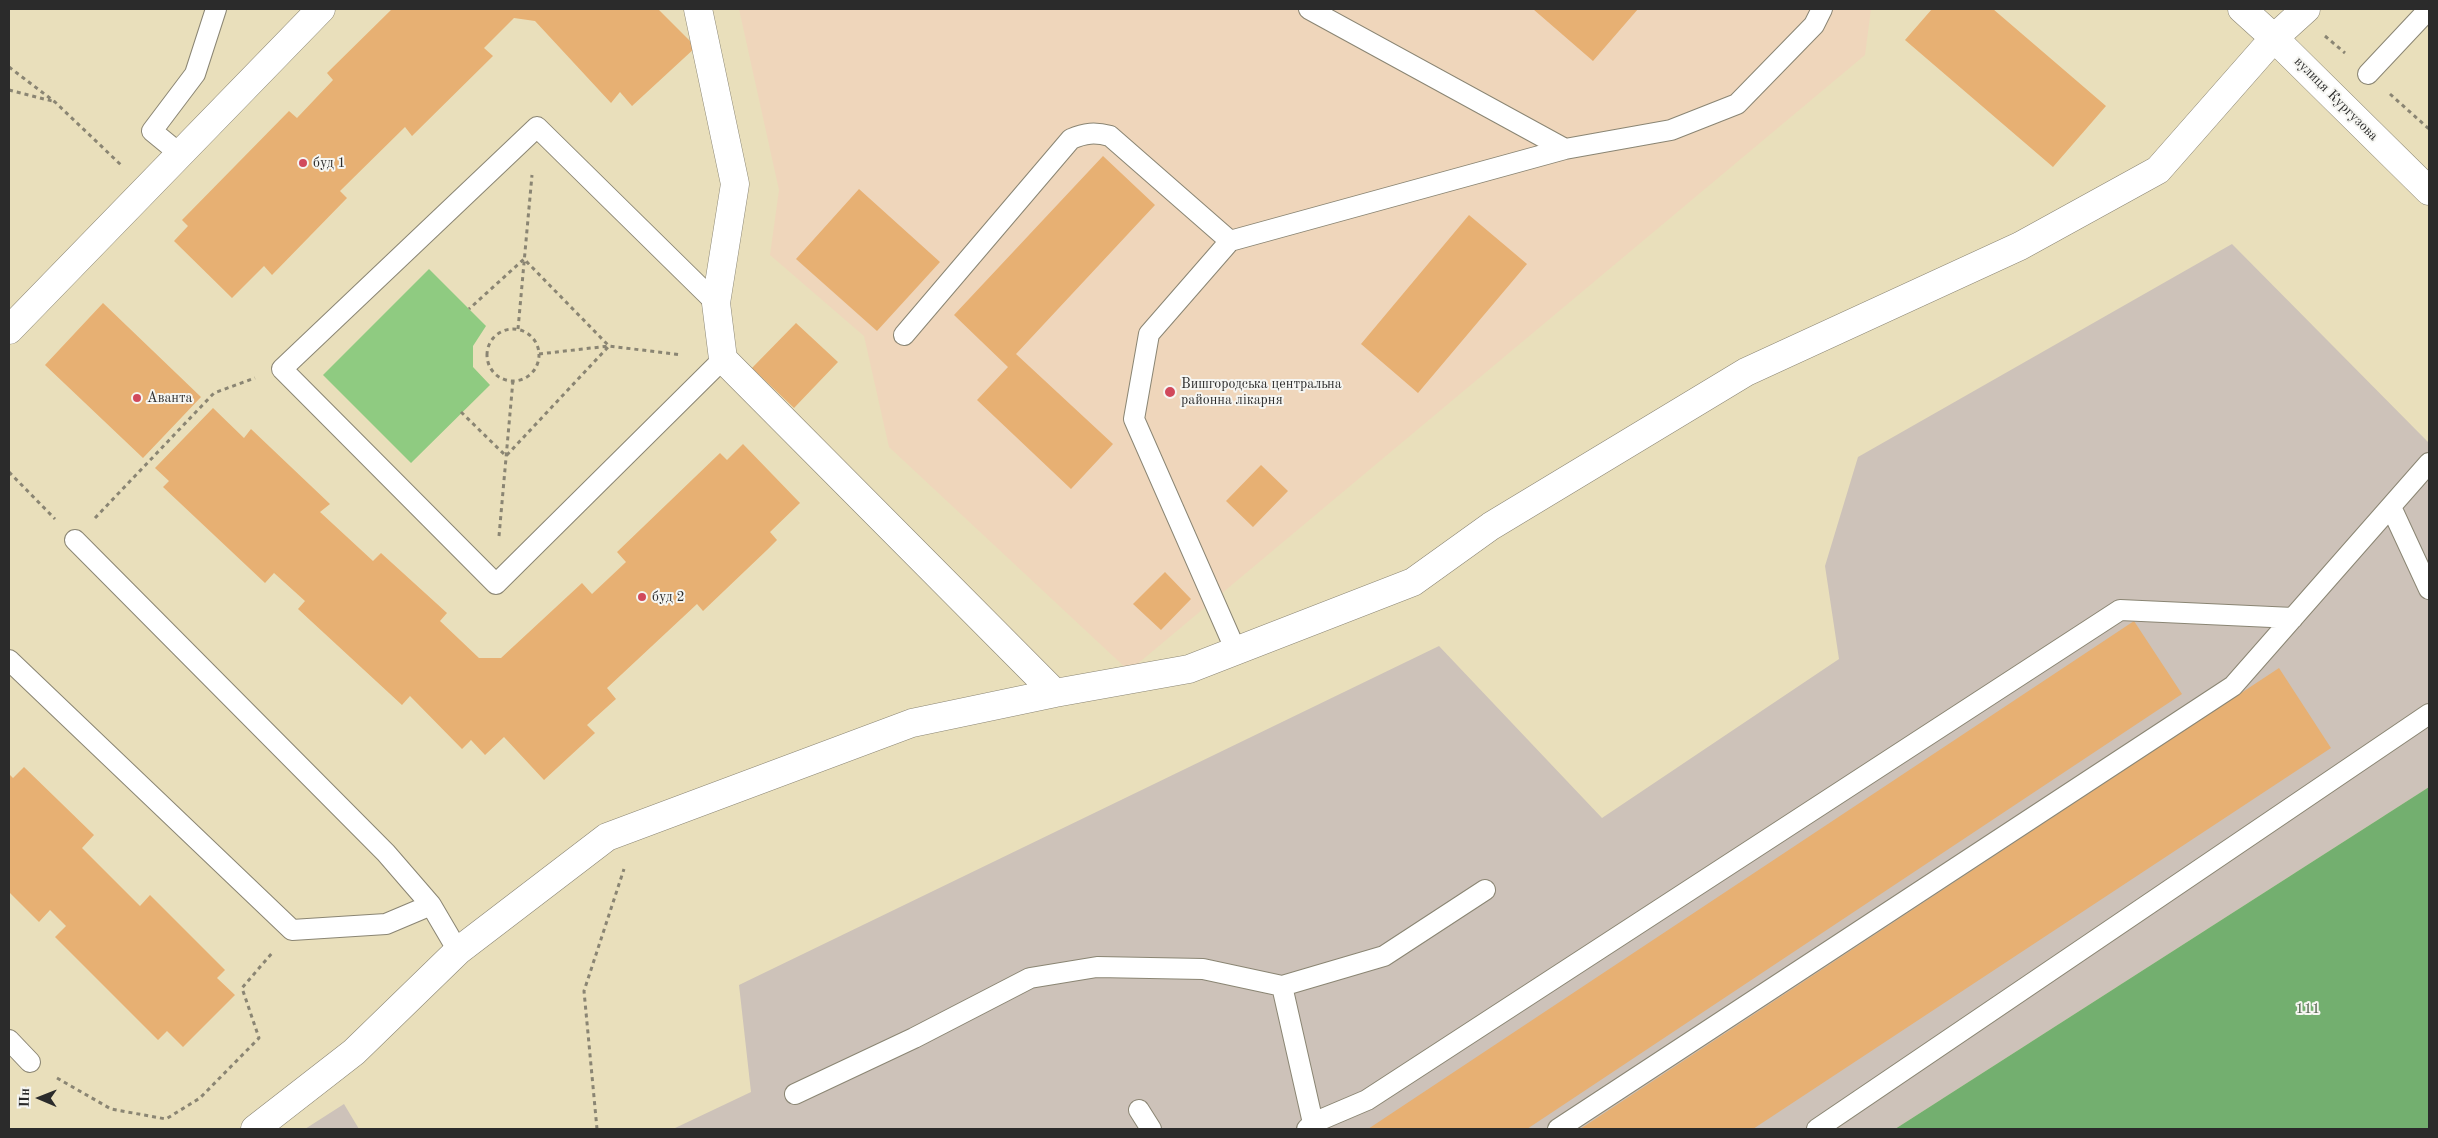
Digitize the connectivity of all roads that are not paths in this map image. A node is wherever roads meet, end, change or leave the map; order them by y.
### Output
1 (216, 9) edge
2 (321, 9) edge
3 (698, 9) edge
4 (1309, 9) edge
5 (1822, 9) edge
6 (2242, 9) edge
7 (2306, 9) edge
8 (2429, 9) edge
9 (2274, 38) junction
10 (2368, 74) dead end
11 (1565, 149) junction
12 (180, 154) junction
13 (2429, 191) edge
14 (1230, 241) junction
15 (716, 303) junction
16 (9, 330) edge
17 (904, 335) dead end
18 (723, 359) junction
19 (2429, 463) edge
20 (2391, 507) junction
21 (75, 540) road end
22 (2429, 589) edge
23 (2293, 618) junction
24 (1236, 651) junction
25 (9, 660) edge
26 (1055, 692) junction
27 (2429, 714) edge
28 (1485, 890) dead end
29 (431, 905) junction
30 (458, 951) junction
31 (1282, 986) junction
32 (9, 1040) edge
33 (30, 1062) road end
34 (795, 1094) dead end
35 (1139, 1110) dead end
36 (1310, 1126) edge
37 (255, 1129) edge
38 (1152, 1129) edge
39 (1558, 1129) edge
40 (1817, 1129) edge

1 - 12 lane
2 - 12 street
3 - 15 street
4 - 11 lane
5 - 11 lane
6 - 9 street, вулиця Кургузова
7 - 9 street
8 - 10 lane
9 - 13 street, вулиця Кургузова
9 - 24 street
11 - 14 lane
12 - 16 street
14 - 17 lane
14 - 24 lane
15 - 18 street
15 - 18 lane
18 - 26 street
19 - 20 lane
20 - 22 lane
20 - 23 lane
21 - 29 lane
23 - 36 lane
23 - 39 lane
24 - 26 street
25 - 29 lane
26 - 30 street
27 - 40 lane
28 - 31 lane
29 - 30 lane
30 - 37 street
31 - 34 lane
31 - 36 lane
32 - 33 lane
35 - 38 lane

